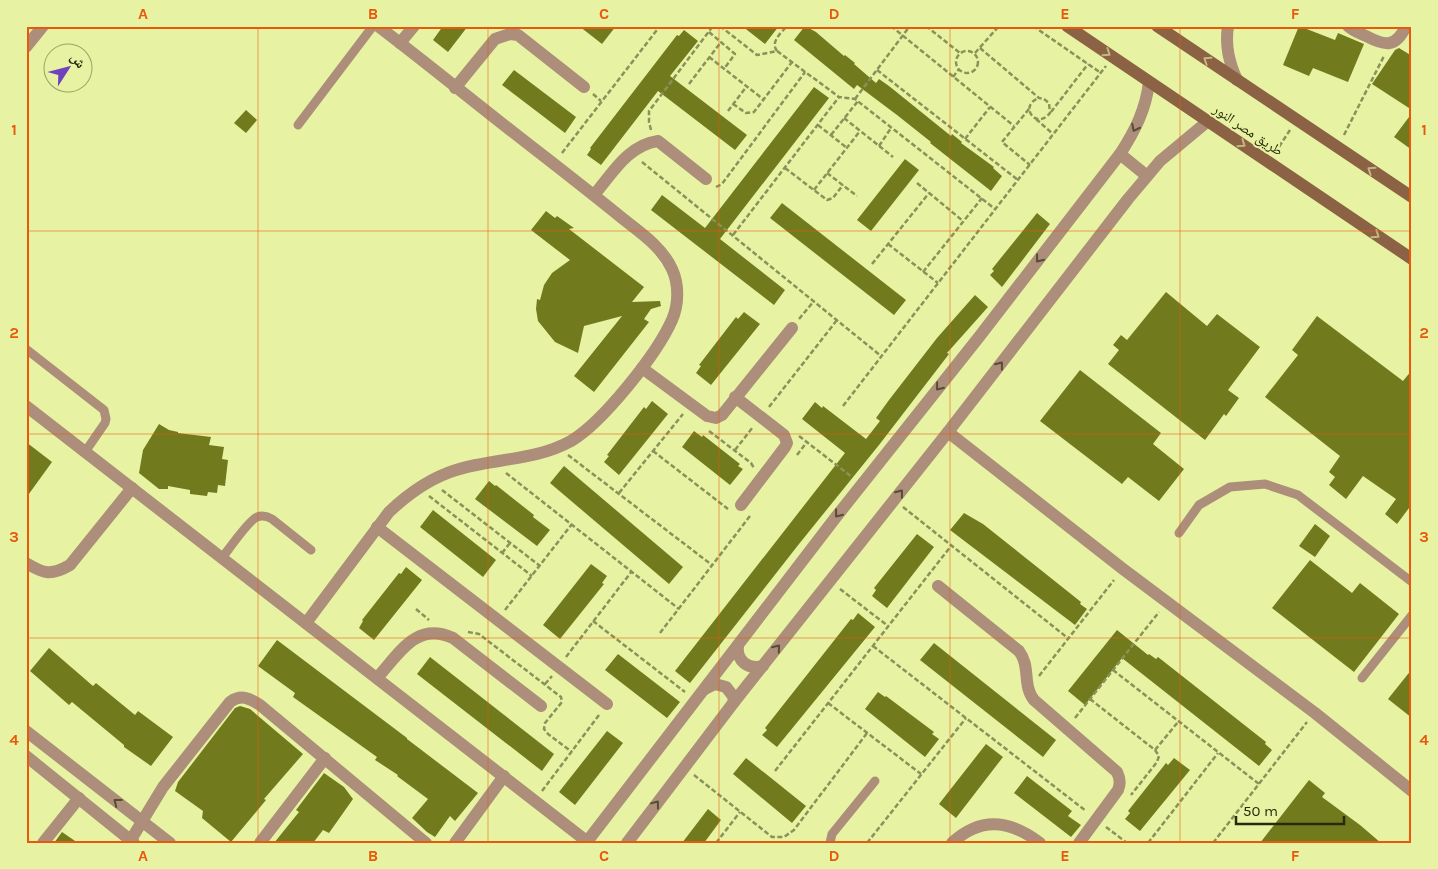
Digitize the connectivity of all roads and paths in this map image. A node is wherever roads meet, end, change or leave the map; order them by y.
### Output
1 (43, 26) edge
2 (373, 26) edge
3 (378, 26) edge
4 (414, 26) edge
5 (660, 26) edge
6 (713, 26) edge
7 (720, 26) edge
8 (787, 26) edge
9 (891, 26) edge
10 (910, 26) edge
11 (926, 26) edge
12 (999, 26) edge
13 (1033, 26) edge
14 (1066, 26) edge
15 (1228, 26) edge
16 (1348, 26) edge
17 (1406, 26) edge
18 (1159, 27) edge
19 (709, 32) junction
20 (902, 36) junction
21 (721, 42) junction
22 (400, 43) junction
23 (1390, 43) junction
24 (26, 47) edge
25 (980, 48) junction
26 (777, 51) junction
27 (960, 54) junction
28 (975, 54) junction
29 (709, 57) junction
30 (1113, 57) junction
31 (792, 62) junction
32 (1088, 64) junction
33 (724, 69) junction
34 (959, 69) junction
35 (877, 70) junction
36 (805, 72) junction
37 (1101, 72) junction
38 (953, 77) junction
39 (1237, 80) junction
40 (1150, 82) junction
41 (688, 84) dead end
42 (746, 86) junction
43 (584, 87) dead end
44 (456, 88) junction
45 (839, 97) junction
46 (1039, 98) junction
47 (763, 100) junction
48 (856, 100) junction
49 (733, 104) junction
50 (990, 107) junction
51 (1029, 110) junction
52 (728, 111) dead end
53 (1050, 113) junction
54 (844, 118) junction
55 (1034, 118) junction
56 (1296, 119) junction
57 (1208, 121) junction
58 (298, 125) dead end
59 (818, 125) junction
60 (1014, 126) junction
61 (892, 128) junction
62 (860, 131) junction
63 (1054, 134) junction
64 (831, 135) junction
65 (965, 139) junction
66 (658, 142) junction
67 (879, 146) junction
68 (1338, 147) junction
69 (847, 148) junction
70 (630, 152) junction
71 (1120, 154) junction
72 (893, 157) dead end
73 (1269, 162) junction
74 (553, 164) junction
75 (1030, 165) junction
76 (785, 168) junction
77 (827, 173) junction
78 (1147, 176) junction
79 (706, 179) joint
80 (1018, 180) junction
81 (917, 183) dead end
82 (843, 185) junction
83 (814, 190) junction
84 (929, 192) junction
85 (594, 195) junction
86 (857, 196) dead end
87 (1412, 197) edge
88 (982, 198) junction
89 (995, 209) junction
90 (963, 221) junction
91 (733, 235) junction
92 (888, 244) junction
93 (1412, 259) edge
94 (872, 264) dead end
95 (923, 272) junction
96 (938, 283) junction
97 (814, 301) junction
98 (838, 320) junction
99 (792, 328) joint
100 (26, 349) edge
101 (881, 356) junction
102 (642, 368) junction
103 (736, 397) junction
104 (26, 406) edge
105 (842, 406) dead end
106 (761, 417) junction
107 (691, 418) dead end
108 (706, 429) dead end
109 (793, 431) dead end
110 (948, 432) junction
111 (807, 442) junction
112 (558, 448) junction
113 (735, 450) junction
114 (653, 451) junction
115 (85, 452) junction
116 (796, 456) dead end
117 (493, 463) junction
118 (753, 476) dead end
119 (430, 481) junction
120 (861, 485) junction
121 (132, 488) junction
122 (418, 488) junction
123 (618, 494) junction
124 (894, 500) junction
125 (738, 512) junction
126 (751, 515) dead end
127 (745, 522) junction
128 (572, 524) junction
129 (377, 528) junction
130 (1179, 533) dead end
131 (510, 543) junction
132 (951, 546) junction
133 (311, 550) dead end
134 (502, 553) junction
135 (222, 558) junction
136 (26, 563) edge
137 (712, 565) junction
138 (540, 566) junction
139 (1123, 569) junction
140 (632, 571) junction
141 (532, 576) junction
142 (830, 582) junction
143 (1412, 582) edge
144 (938, 586) dead end
145 (1167, 602) junction
146 (416, 609) dead end
147 (679, 609) junction
148 (1412, 615) edge
149 (498, 620) junction
150 (431, 621) dead end
151 (593, 621) junction
152 (306, 623) junction
153 (888, 626) junction
154 (660, 633) dead end
155 (1069, 639) junction
156 (738, 645) junction
157 (873, 646) junction
158 (558, 666) junction
159 (763, 666) junction
160 (1113, 670) junction
161 (377, 678) junction
162 (1362, 678) dead end
163 (545, 684) dead end
164 (705, 689) junction
165 (1028, 690) junction
166 (1090, 699) junction
167 (696, 700) junction
168 (734, 702) junction
169 (828, 703) junction
170 (607, 704) joint
171 (541, 706) dead end
172 (1315, 713) junction
173 (966, 718) junction
174 (1178, 722) junction
175 (1067, 728) junction
176 (26, 731) edge
177 (867, 733) junction
178 (1154, 750) junction
179 (1218, 753) junction
180 (26, 756) edge
181 (324, 758) junction
182 (684, 767) junction
183 (775, 771) dead end
184 (921, 774) junction
185 (504, 776) junction
186 (875, 780) dead end
187 (1259, 784) junction
188 (1412, 791) edge
189 (1131, 796) dead end
190 (79, 798) junction
191 (535, 800) junction
192 (740, 812) junction
193 (1097, 819) junction
194 (142, 821) junction
195 (131, 842) edge
196 (588, 842) edge
197 (43, 843) edge
198 (170, 843) edge
199 (260, 843) edge
200 (426, 843) edge
201 (455, 843) edge
202 (627, 843) edge
203 (716, 843) edge
204 (830, 843) edge
205 (867, 843) edge
206 (952, 843) edge
207 (1040, 843) edge
208 (1079, 843) edge
209 (1127, 843) edge
210 (1148, 843) edge
211 (1213, 843) edge

1 - 24 street
2 - 58 lane
3 - 22 street
4 - 22 street
5 - 74 path
6 - 19 path
7 - 26 path
8 - 26 path
9 - 20 path
10 - 20 path
11 - 27 path
12 - 25 path
13 - 32 path
14 -> 30 street, طريق مصر النور
15 - 39 street
16 - 23 street
17 - 23 street
39 -> 18 street
19 - 21 path
19 - 66 path
20 - 35 path
20 - 38 path
21 - 29 path
21 - 33 path
22 - 44 street
23 - 68 path
25 - 28 path
25 - 46 path
26 - 31 path
27 - 28 path
27 - 34 path
28 - 34 path
29 - 33 path
29 - 41 path
30 - 37 path
30 - 40 street, طريق مصر النور
31 - 36 path
31 - 47 path
32 - 37 path
32 - 53 path
33 - 42 path
34 - 38 path
35 - 48 path
35 - 65 path
36 - 45 path
36 - 79 path
37 - 63 path
38 - 50 path
39 - 56 street
40 - 57 street, طريق مصر النور
40 -> 71 street
42 - 47 path
42 - 49 path
43 - 44 street
44 - 74 street
45 - 48 path
45 - 59 path
46 - 51 path
46 - 53 path
47 - 49 path
48 - 54 path
48 - 61 path
49 - 52 path
50 - 60 path
50 - 65 path
51 - 55 path
51 - 60 path
53 - 55 path
54 - 62 path
54 - 64 path
55 - 63 path
56 - 68 street
56 - 73 path
57 -> 73 street, طريق مصر النور
57 - 78 street
59 - 64 path
59 - 76 path
60 - 75 path
61 - 67 path
61 - 88 path
62 - 67 path
62 - 69 path
63 - 75 path
64 - 69 path
65 - 80 path
66 - 70 street
66 - 79 street
67 - 72 path
87 -> 68 street
69 - 77 path
70 - 85 street
70 - 91 path
71 - 78 street
71 -> 120 street
73 -> 93 street, طريق مصر النور
74 - 85 street
75 - 80 path
76 - 83 path
76 - 91 path
77 - 82 path
77 - 83 path
110 -> 78 street
80 - 89 path
81 - 84 path
82 - 83 path
82 - 86 path
84 - 90 path
84 - 92 path
85 - 102 street
88 - 89 path
88 - 90 path
89 - 96 path
90 - 95 path
91 - 97 path
92 - 94 path
92 - 95 path
95 - 96 path
96 - 101 path
97 - 98 path
97 - 99 path
98 - 101 path
98 - 106 path
99 - 103 street
100 - 115 lane
101 - 105 path
102 - 103 street
102 - 112 street
103 - 106 street
104 - 115 street
106 - 113 path
106 - 125 street
107 - 114 path
108 - 113 path
109 - 111 path
124 -> 110 street
110 - 139 street
111 - 116 path
111 - 120 path
112 - 117 street
112 - 123 path
113 - 118 path
114 - 123 path
114 - 125 path
115 - 121 street
117 - 119 street
117 - 128 path
119 - 122 street
119 - 131 path
120 -> 156 street
121 - 135 street
121 - 136 street
122 - 129 street
122 - 134 path
123 - 137 path
124 - 132 path
124 - 142 street
125 - 127 path
126 - 127 path
127 - 137 path
128 - 138 path
128 - 140 path
129 - 149 street
129 - 152 street
130 - 143 lane
131 - 134 path
131 - 138 path
132 - 153 path
132 - 155 path
133 - 135 lane
134 - 141 path
135 - 152 street
137 - 147 path
138 - 141 path
139 - 145 street
139 - 155 path
140 - 147 path
140 - 151 path
141 - 149 path
142 - 153 path
159 -> 142 street
144 - 165 street
145 - 160 path
145 - 172 street
146 - 150 path
147 - 154 path
148 - 162 lane
149 - 158 street
151 - 158 path
151 - 167 path
152 - 161 street
153 - 157 path
155 - 165 path
156 - 159 street
156 - 164 street
157 - 169 path
157 - 173 path
158 - 163 path
158 - 170 street
159 - 168 street
160 - 166 path
160 - 174 path
161 - 171 street
161 - 185 street
164 - 167 street
164 - 168 street
165 - 175 street
166 - 175 path
166 - 178 path
167 - 196 street
168 - 182 street
169 - 177 path
169 - 183 path
170 - 191 path
172 - 187 path
172 - 188 street
173 - 184 path
173 - 193 path
174 - 178 path
174 - 179 path
175 - 193 street
194 -> 176 street
177 - 184 path
177 - 192 path
178 - 189 path
179 - 187 path
179 - 210 path
180 - 190 street
181 - 194 street
181 - 199 street
181 - 200 street
182 - 192 path
202 -> 182 street
184 - 205 path
185 - 191 street
185 - 201 street
186 - 204 lane
187 - 211 path
190 - 195 street
190 - 197 street
191 - 196 street
192 - 203 path
193 - 208 street
193 - 209 path
194 - 195 street
194 - 198 street
206 - 207 street

